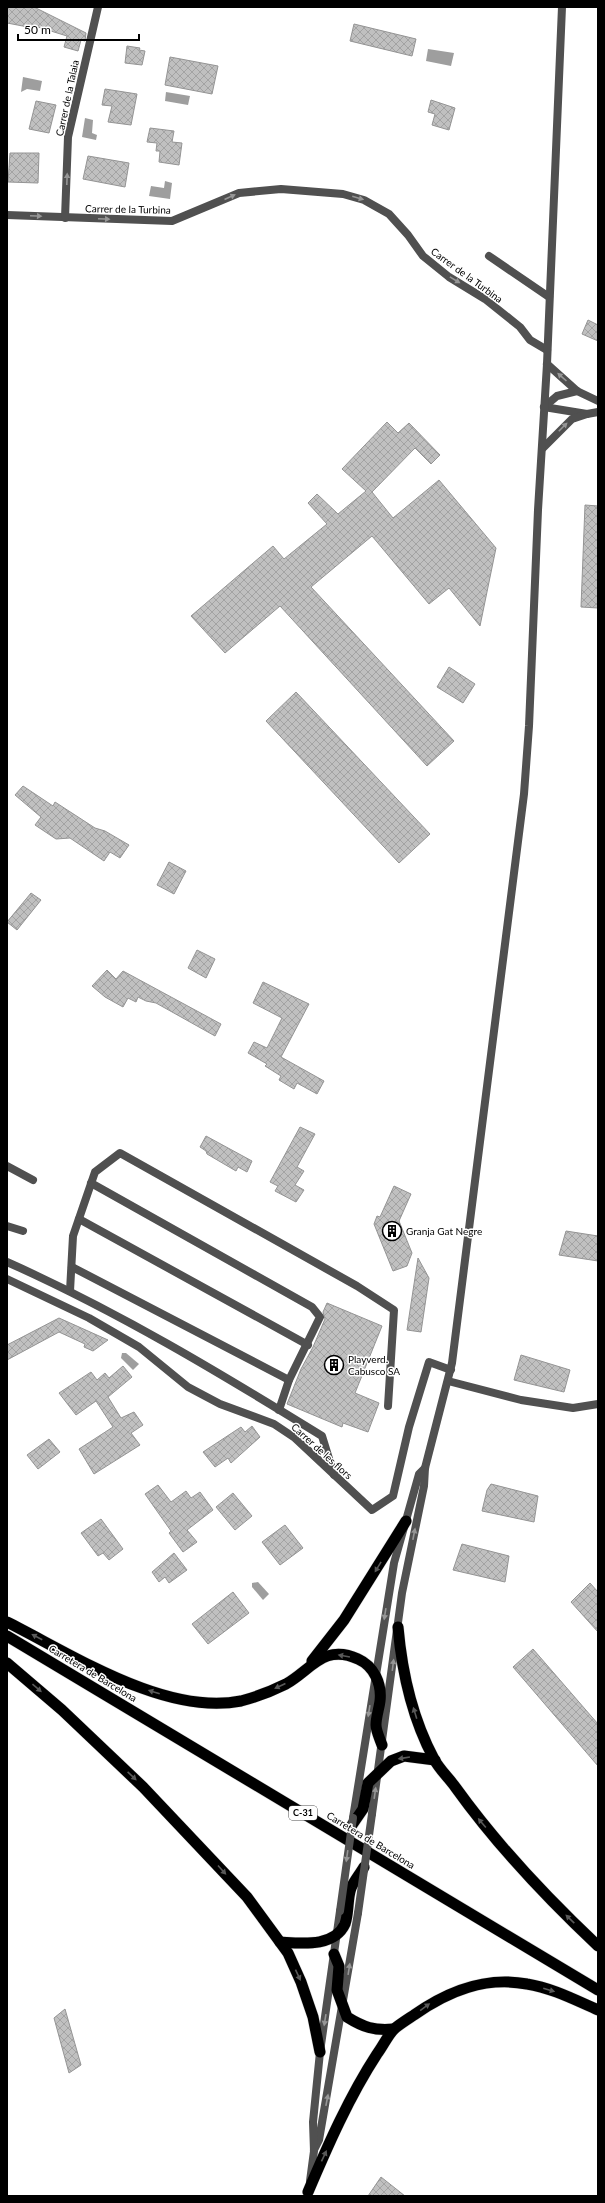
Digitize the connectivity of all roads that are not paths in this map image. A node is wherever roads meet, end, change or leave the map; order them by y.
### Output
1 (98, 7) edge
2 (562, 7) edge
3 (7, 215) edge
4 (66, 218) junction
5 (488, 256) dead end
6 (549, 297) junction
7 (547, 350) junction
8 (547, 364) junction
9 (577, 391) junction
10 (598, 401) edge
11 (544, 407) junction
12 (598, 412) edge
13 (587, 414) junction
14 (543, 448) junction
15 (7, 1166) edge
16 (33, 1180) dead end
17 (91, 1183) junction
18 (79, 1219) junction
19 (7, 1226) edge
20 (23, 1231) dead end
21 (7, 1262) edge
22 (72, 1267) junction
23 (7, 1279) edge
24 (70, 1291) junction
25 (308, 1345) junction
26 (451, 1370) junction
27 (289, 1380) junction
28 (448, 1381) junction
29 (598, 1404) edge
30 (388, 1406) dead end
31 (279, 1410) junction
32 (425, 1468) junction
33 (334, 1475) junction
34 (406, 1521) junction
35 (7, 1622) edge
36 (398, 1628) junction
37 (7, 1636) edge
38 (7, 1663) edge
39 (311, 1663) junction
40 (375, 1672) junction
41 (382, 1745) junction
42 (434, 1760) junction
43 (378, 1773) junction
44 (352, 1821) junction
45 (364, 1867) junction
46 (336, 1934) junction
47 (280, 1942) junction
48 (598, 1946) edge
49 (334, 1954) junction
50 (598, 1990) edge
51 (343, 2007) junction
52 (598, 2010) edge
53 (394, 2029) junction
54 (320, 2052) junction
55 (314, 2151) junction
56 (308, 2194) edge

4 -> 1 street, Carrer de la Talaia
2 - 6 street
3 -> 4 street, Carrer de la Turbina
4 -> 7 street, Carrer de la Turbina
5 - 6 street
6 - 7 street
7 - 8 street
9 -> 8 street
8 - 11 street
9 - 10 street
9 - 11 street
11 - 13 street
11 - 14 street
12 - 13 street
14 -> 13 street
14 - 26 street
15 - 16 street
17 - 18 street
17 - 25 street
17 - 30 street
18 - 22 street
18 - 25 street
19 - 20 street
21 - 24 street
22 - 24 street
22 - 27 street
23 - 33 street, Carrer de les flors
24 - 31 street
25 - 27 street
26 - 28 street
26 - 33 street, Carrer de les flors
27 - 31 street
28 - 29 street
28 - 32 street
31 - 33 street
32 - 34 street
36 -> 32 street
34 -> 39 highway
34 -> 40 street
39 -> 35 highway
41 -> 36 street
42 -> 36 highway
37 - 50 highway, Carretera de Barcelona / C-31
38 -> 47 highway
40 -> 39 highway
40 - 41 highway
40 -> 44 street
41 - 43 street
42 -> 43 highway
48 -> 42 highway
43 - 44 highway
45 -> 43 street, bridge
44 -> 46 street, bridge
45 - 46 highway
51 -> 45 street, bridge
46 - 47 highway
46 - 49 street
47 -> 54 highway
49 - 51 highway
49 -> 54 street
51 - 53 highway
55 -> 51 street
53 -> 52 highway
56 -> 53 highway
54 - 55 street
55 - 56 street

